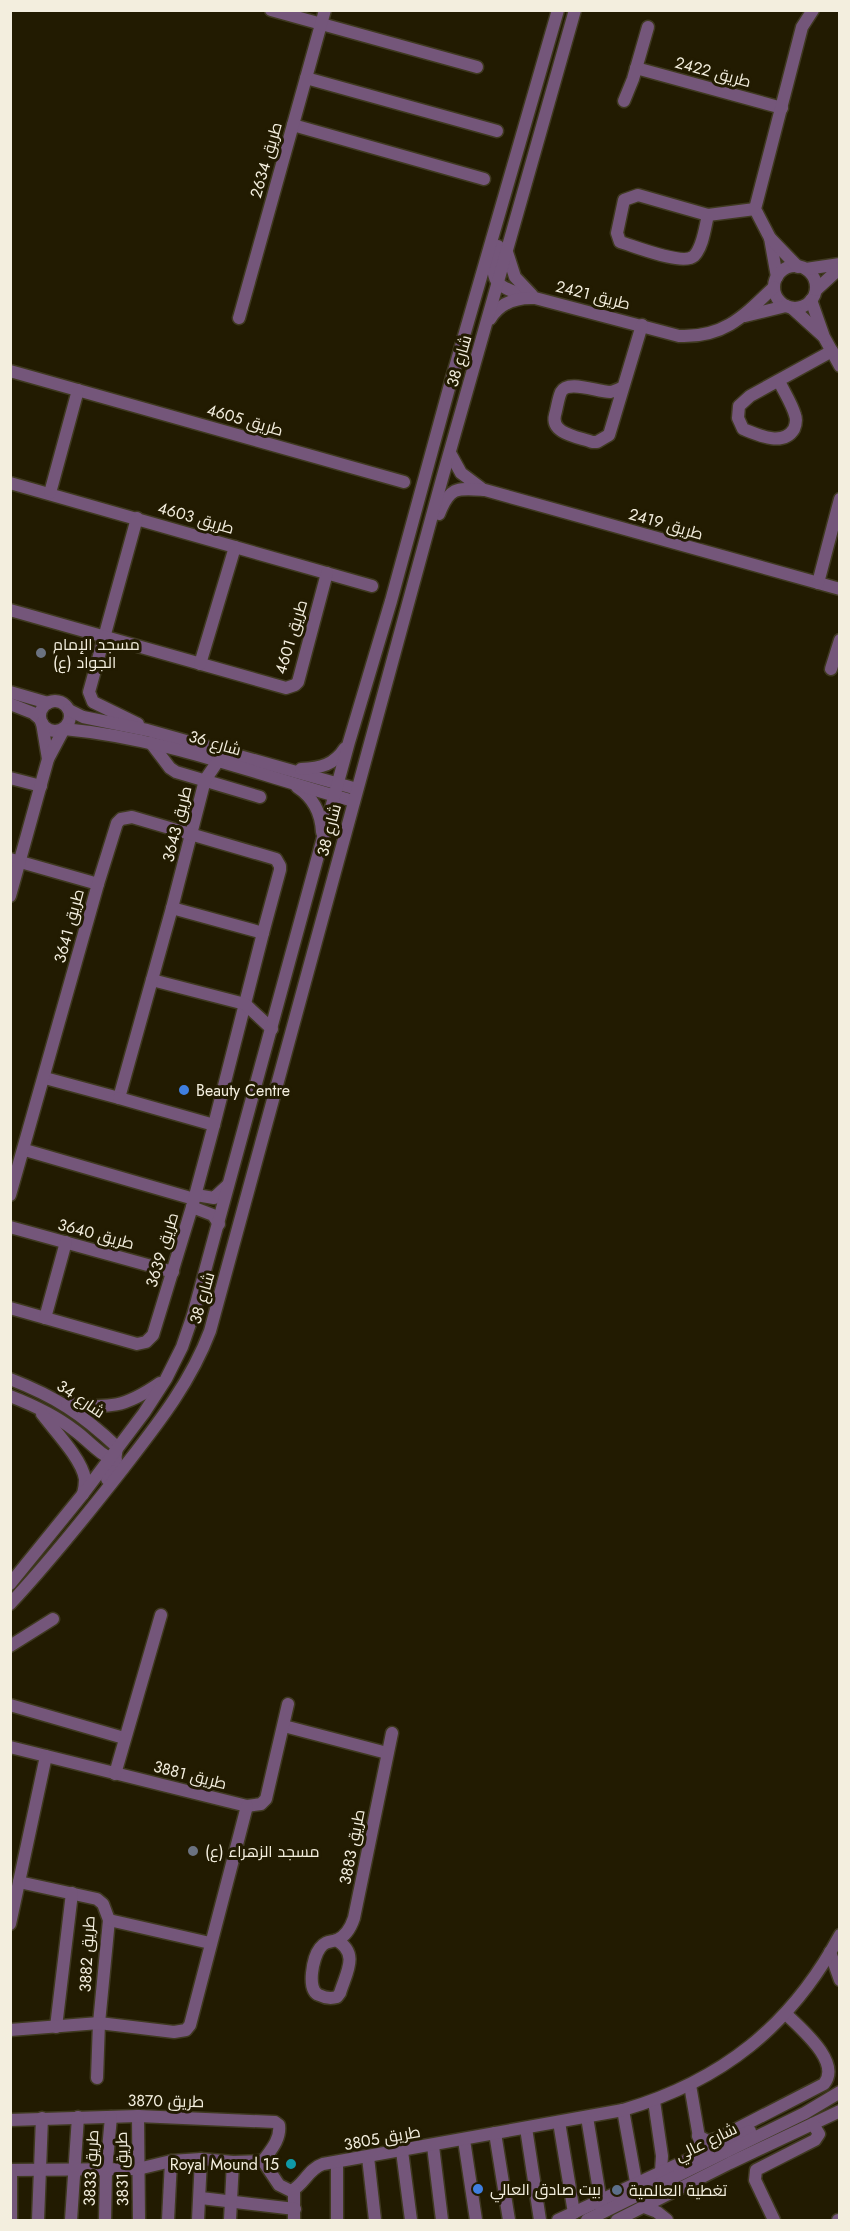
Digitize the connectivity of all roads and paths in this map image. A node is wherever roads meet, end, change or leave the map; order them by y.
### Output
1 (271, 10) edge
2 (325, 10) edge
3 (558, 10) edge
4 (575, 10) edge
5 (811, 11) edge
6 (321, 25) junction
7 (648, 27) dead end
8 (477, 67) dead end
9 (636, 68) junction
10 (306, 78) junction
11 (624, 101) dead end
12 (782, 108) junction
13 (293, 125) junction
14 (497, 131) dead end
15 (484, 179) dead end
16 (505, 192) junction
17 (755, 209) junction
18 (708, 216) junction
19 (770, 238) junction
20 (507, 250) junction
21 (840, 266) edge
22 (802, 268) junction
23 (776, 282) junction
24 (498, 284) junction
25 (813, 295) junction
26 (535, 298) junction
27 (789, 307) junction
28 (744, 316) junction
29 (239, 318) dead end
30 (487, 323) junction
31 (642, 325) junction
32 (824, 337) junction
33 (832, 351) junction
34 (840, 366) edge
35 (10, 371) edge
36 (451, 381) junction
37 (779, 381) junction
38 (623, 387) junction
39 (78, 390) junction
40 (450, 453) junction
41 (442, 479) junction
42 (404, 482) dead end
43 (10, 483) edge
44 (484, 490) junction
45 (50, 493) junction
46 (840, 499) edge
47 (137, 518) junction
48 (236, 547) junction
49 (419, 566) junction
50 (327, 573) junction
51 (818, 583) junction
52 (372, 586) dead end
53 (840, 589) edge
54 (10, 610) edge
55 (105, 636) junction
56 (840, 640) edge
57 (200, 664) junction
58 (831, 669) dead end
59 (10, 692) edge
60 (48, 703) junction
61 (10, 704) edge
62 (69, 710) junction
63 (41, 721) junction
64 (64, 729) junction
65 (148, 736) junction
66 (349, 742) junction
67 (48, 759) junction
68 (218, 761) junction
69 (287, 775) junction
70 (10, 778) edge
71 (205, 780) junction
72 (41, 786) junction
73 (336, 789) junction
74 (356, 795) junction
75 (260, 797) dead end
76 (191, 834) junction
77 (322, 843) junction
78 (15, 861) edge
79 (98, 884) junction
80 (10, 896) edge
81 (172, 908) junction
82 (263, 933) junction
83 (152, 980) junction
84 (244, 1004) junction
85 (272, 1029) junction
86 (45, 1078) junction
87 (119, 1098) junction
88 (214, 1125) junction
89 (25, 1150) junction
90 (231, 1182) junction
91 (10, 1195) edge
92 (194, 1200) junction
93 (219, 1224) junction
94 (10, 1227) edge
95 (66, 1242) junction
96 (173, 1272) junction
97 (10, 1308) edge
98 (45, 1318) junction
99 (10, 1379) edge
100 (166, 1379) junction
101 (10, 1396) edge
102 (65, 1404) junction
103 (35, 1406) junction
104 (117, 1447) junction
105 (132, 1457) junction
106 (112, 1459) junction
107 (83, 1494) junction
108 (79, 1526) junction
109 (10, 1584) edge
110 (10, 1604) edge
111 (161, 1615) dead end
112 (53, 1619) dead end
113 (10, 1646) edge
114 (288, 1704) dead end
115 (10, 1705) edge
116 (284, 1726) junction
117 (392, 1733) dead end
118 (124, 1738) junction
119 (10, 1747) edge
120 (387, 1753) junction
121 (46, 1756) junction
122 (115, 1774) junction
123 (247, 1806) junction
124 (19, 1882) junction
125 (72, 1893) junction
126 (13, 1895) edge
127 (109, 1920) junction
128 (10, 1923) edge
129 (840, 1935) edge
130 (336, 1940) junction
131 (210, 1943) junction
132 (830, 1952) junction
133 (840, 1980) edge
134 (786, 2014) junction
135 (99, 2024) junction
136 (56, 2026) junction
137 (10, 2030) edge
138 (97, 2078) dead end
139 (690, 2085) junction
140 (840, 2092) edge
141 (654, 2101) junction
142 (623, 2110) junction
143 (840, 2111) edge
144 (138, 2116) junction
145 (78, 2117) junction
146 (111, 2117) junction
147 (587, 2117) junction
148 (42, 2118) junction
149 (10, 2120) edge
150 (559, 2122) junction
151 (813, 2124) junction
152 (526, 2128) junction
153 (768, 2130) junction
154 (495, 2133) junction
155 (698, 2136) junction
156 (464, 2140) junction
157 (433, 2146) junction
158 (708, 2149) junction
159 (402, 2151) junction
160 (662, 2156) junction
161 (368, 2157) junction
162 (201, 2159) junction
163 (171, 2161) junction
164 (263, 2161) junction
165 (233, 2162) junction
166 (337, 2163) junction
167 (674, 2165) junction
168 (138, 2169) junction
169 (11, 2170) edge
170 (76, 2170) junction
171 (40, 2171) junction
172 (106, 2171) junction
173 (661, 2171) junction
174 (636, 2182) junction
175 (294, 2190) junction
176 (669, 2195) junction
177 (201, 2198) junction
178 (232, 2203) junction
179 (265, 2207) junction
180 (601, 2207) junction
181 (644, 2207) junction
182 (574, 2213) junction
183 (294, 2215) edge
184 (11, 2220) edge
185 (38, 2220) edge
186 (71, 2220) edge
187 (105, 2220) edge
188 (139, 2220) edge
189 (168, 2220) edge
190 (198, 2220) edge
191 (230, 2220) edge
192 (263, 2220) edge
193 (337, 2220) edge
194 (375, 2220) edge
195 (411, 2220) edge
196 (442, 2220) edge
197 (476, 2220) edge
198 (508, 2220) edge
199 (540, 2220) edge
200 (558, 2220) edge
201 (587, 2220) edge
202 (617, 2220) edge
203 (667, 2220) edge
204 (774, 2220) edge

1 - 6 street
2 - 6 street, طريق 2634
3 - 16 street, شارع 38
4 - 20 street, شارع 38
5 - 12 street
6 - 8 street
6 - 10 street, طريق 2634
7 - 9 street
9 - 11 street
9 - 12 street, طريق 2422
10 - 13 street, طريق 2634
10 - 14 street
12 - 17 street
13 - 15 street
13 - 29 street, طريق 2634
16 - 24 street
16 - 36 street, شارع 38
17 - 18 street
17 - 19 street
18 - 18 street
19 - 22 street
19 - 23 street
20 - 24 street, شارع 38
20 - 26 street, طريق 2421
21 - 22 street
21 - 25 street
22 - 23 street
22 - 25 street
23 - 27 street
23 - 28 street, طريق 2421
24 - 26 street
24 - 30 street, شارع 38
25 - 27 street
25 - 32 street
26 - 30 street, طريق 2421
26 - 31 street, طريق 2421
27 - 28 street, طريق 2421
27 - 32 street
28 - 31 street, طريق 2421
30 - 40 street, شارع 38
31 - 38 street, طريق 2421
32 - 33 street
33 - 34 street
33 - 37 street
35 - 39 street, طريق 4605
36 - 41 street
36 - 66 street, شارع 38
37 - 37 street
38 - 38 street, طريق 2421
39 - 42 street, طريق 4605
39 - 45 street
40 - 41 street, شارع 38
40 - 44 street, طريق 2419
41 - 44 street
41 - 49 street, شارع 38
43 - 45 street, طريق 4603
44 - 49 street, طريق 2419
44 - 51 street, طريق 2419
45 - 47 street, طريق 4603
46 - 51 street
47 - 48 street, طريق 4603
47 - 55 street
48 - 50 street, طريق 4603
48 - 57 street
49 - 74 street, شارع 38
50 - 52 street, طريق 4603
50 - 57 street, طريق 4601
51 - 53 street, طريق 2419
54 - 55 street, طريق 4601
55 - 57 street, طريق 4601
55 - 65 street
56 - 58 street
59 - 60 street
60 - 62 street
60 - 63 street
61 - 63 street
62 - 64 street
62 - 65 street, شارع 36
63 - 64 street
63 - 67 street
64 - 65 street, شارع 36
64 - 67 street
65 - 68 street, شارع 36
65 - 69 street, شارع 36
65 - 71 street, طريق 3643
66 - 69 street
66 - 73 street, شارع 38
67 - 72 street
68 - 69 street, شارع 36
68 - 71 street
69 - 73 street, شارع 36
69 - 77 street
70 - 72 street
71 - 75 street
71 - 76 street, طريق 3643
72 - 78 street
73 - 74 street, شارع 36
73 - 77 street, شارع 38
74 - 105 street, شارع 38
76 - 79 street, طريق 3641
76 - 81 street, طريق 3643
76 - 82 street, طريق 3641
77 - 85 street, شارع 38
78 - 79 street
78 - 80 street
79 - 86 street, طريق 3641
81 - 82 street
81 - 83 street, طريق 3643
82 - 84 street
83 - 84 street
83 - 87 street, طريق 3643
84 - 85 street
84 - 88 street
85 - 90 street, شارع 38
86 - 87 street
86 - 89 street, طريق 3641
87 - 88 street
88 - 92 street
89 - 91 street, طريق 3641
89 - 92 street, طريق 3639
90 - 92 street
90 - 93 street, شارع 38
92 - 93 street
92 - 96 street, طريق 3639
93 - 100 street, شارع 38
94 - 95 street, طريق 3640
95 - 96 street, طريق 3640
95 - 98 street
96 - 98 street, طريق 3639
97 - 98 street, طريق 3639
99 - 102 street, شارع 34
100 - 102 street
100 - 104 street, شارع 38
101 - 103 street, شارع 34
102 - 104 street, شارع 34
103 - 106 street, شارع 34
103 - 107 street
104 - 106 street
105 - 106 street
105 - 108 street, شارع 38
106 - 107 street
106 - 108 street
107 - 109 street
108 - 110 street, شارع 38
111 - 118 street
112 - 113 street
114 - 116 street
115 - 118 street
116 - 120 street
116 - 123 street
117 - 120 street, طريق 3883
118 - 122 street
119 - 121 street, طريق 3881
120 - 130 street, طريق 3883
121 - 122 street, طريق 3881
121 - 124 street
122 - 123 street, طريق 3881
123 - 131 street
124 - 125 street, طريق 3882
124 - 126 street
125 - 127 street, طريق 3882
125 - 136 street
126 - 128 street
127 - 131 street
127 - 135 street, طريق 3882
129 - 132 street, طريق 3805
130 - 130 street, طريق 3883
131 - 135 street
132 - 133 street
132 - 134 street, طريق 3805
134 - 139 street, طريق 3805
134 - 155 street
135 - 136 street
135 - 138 street, طريق 3882
136 - 137 street
139 - 141 street, طريق 3805
139 - 155 street
140 - 153 street, شارع عالي
141 - 142 street, طريق 3805
141 - 160 street
142 - 147 street, طريق 3805
142 - 174 street
143 - 151 street, شارع عالي
144 - 146 street, طريق 3870
144 - 164 street, طريق 3870
144 - 168 street, طريق 3831
145 - 146 street, طريق 3870
145 - 148 street, طريق 3870
145 - 170 street
146 - 172 street, طريق 3833
147 - 150 street, طريق 3805
147 - 180 street
148 - 149 street, طريق 3870
148 - 171 street
150 - 152 street, طريق 3805
150 - 182 street
151 - 176 street, شارع عالي
151 - 204 street
152 - 154 street, طريق 3805
152 - 199 street
153 - 158 street
153 - 180 street, شارع عالي
154 - 156 street, طريق 3805
154 - 198 street
155 - 158 street
156 - 157 street, طريق 3805
156 - 197 street
157 - 159 street, طريق 3805
157 - 196 street
158 - 167 street
159 - 161 street, طريق 3805
159 - 195 street
160 - 167 street
160 - 173 street
161 - 166 street, طريق 3805
161 - 194 street
162 - 163 street
162 - 165 street
162 - 177 street
163 - 168 street
163 - 189 street
164 - 165 street
164 - 175 street
165 - 178 street
166 - 175 street, طريق 3805
166 - 193 street
167 - 173 street
168 - 172 street
168 - 188 street, طريق 3831
169 - 171 street
169 - 184 street
170 - 171 street
170 - 172 street
170 - 186 street
171 - 185 street
172 - 187 street, طريق 3833
173 - 174 street
174 - 180 street
175 - 183 street
176 - 181 street, شارع عالي
176 - 203 street
177 - 178 street
177 - 190 street
178 - 179 street
178 - 191 street
179 - 183 street
179 - 192 street
180 - 182 street
180 - 201 street, شارع عالي
181 - 202 street, شارع عالي
181 - 203 street
182 - 200 street

